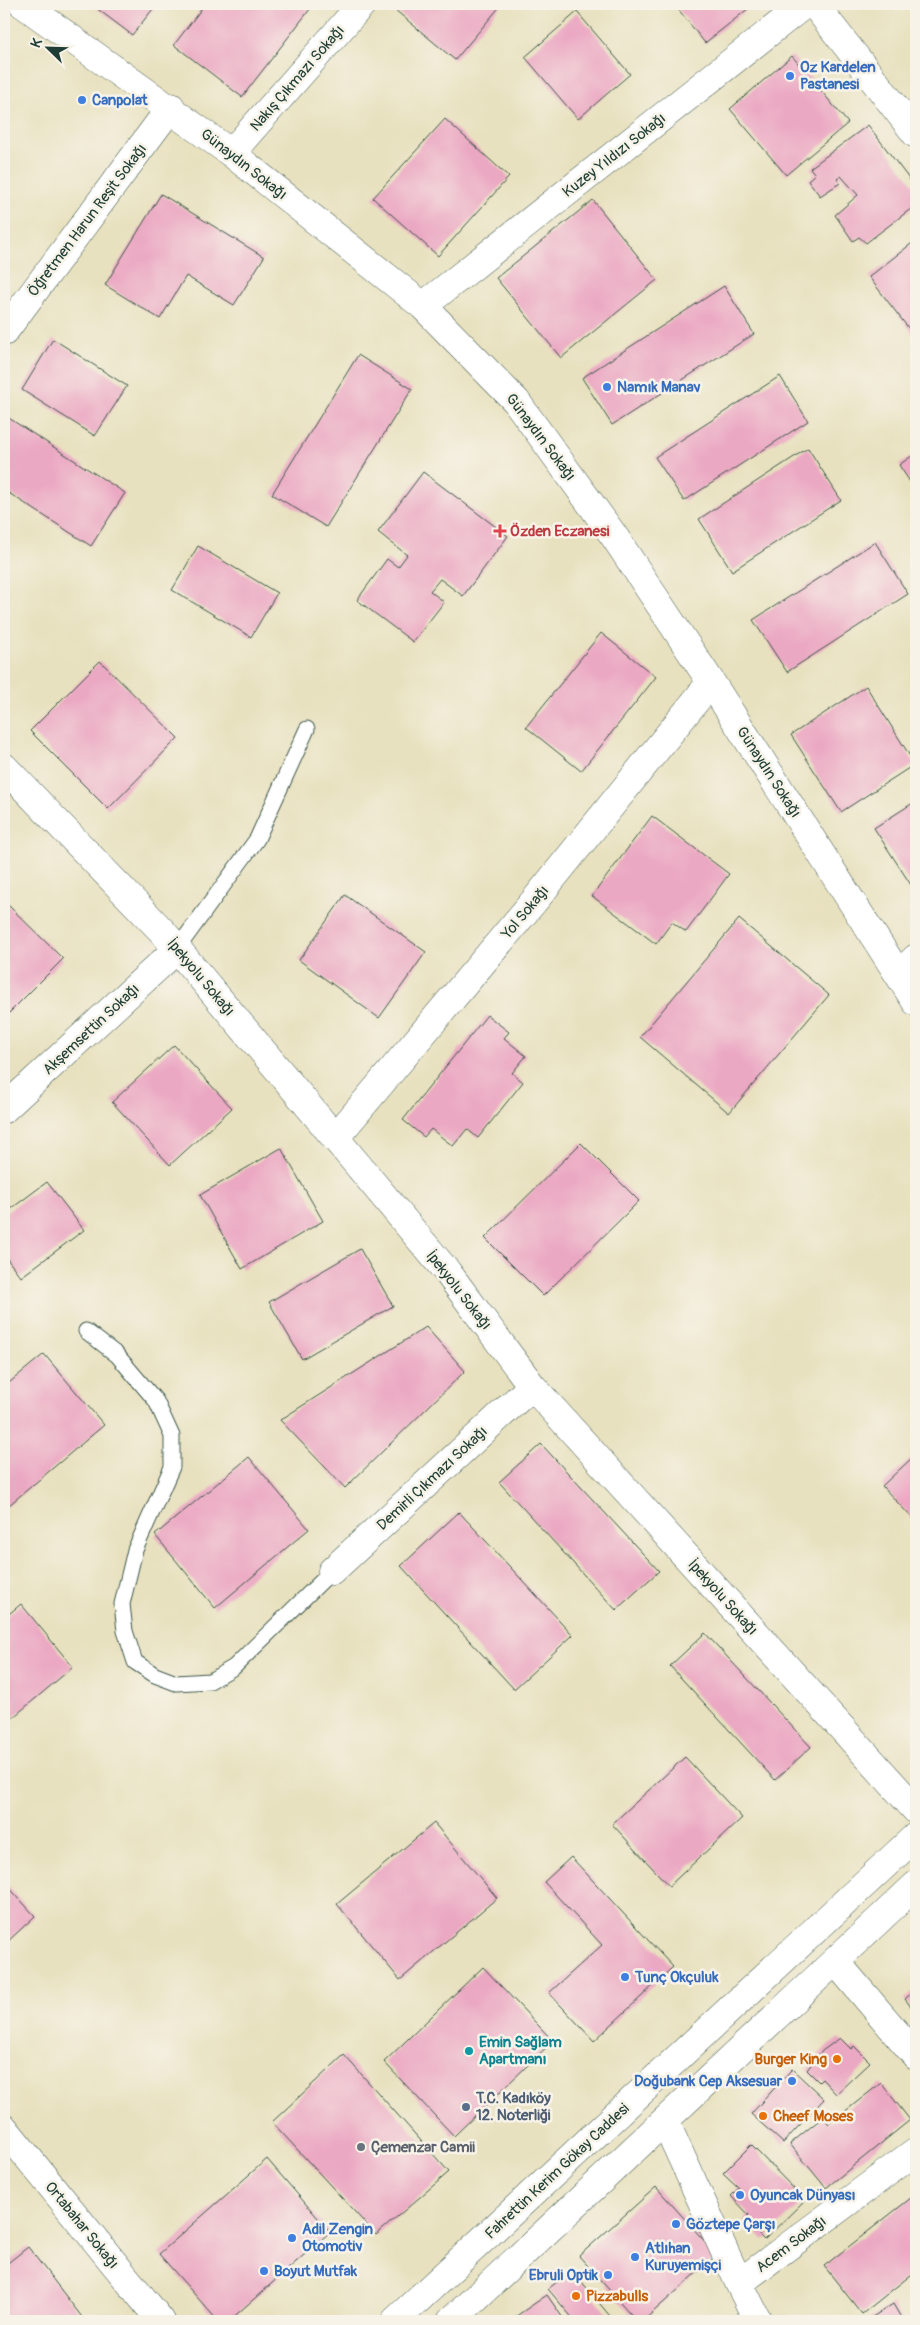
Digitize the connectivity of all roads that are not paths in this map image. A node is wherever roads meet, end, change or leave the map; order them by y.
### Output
1 (23, 4) edge
2 (362, 4) edge
3 (805, 4) edge
4 (814, 4) edge
5 (171, 108) junction
6 (916, 134) edge
7 (231, 153) junction
8 (423, 306) junction
9 (4, 332) edge
10 (711, 682) junction
11 (306, 729) dead end
12 (4, 768) edge
13 (177, 949) junction
14 (908, 966) edge
15 (916, 1002) edge
16 (4, 1109) edge
17 (335, 1138) junction
18 (86, 1331) dead end
19 (532, 1386) junction
20 (332, 1571) joint
21 (916, 1810) edge
22 (916, 1836) edge
23 (916, 1885) edge
24 (836, 1962) junction
25 (916, 2056) edge
26 (665, 2122) junction
27 (4, 2128) edge
28 (916, 2152) edge
29 (739, 2283) junction
30 (455, 2320) edge
31 (161, 2321) edge
32 (395, 2321) edge
33 (758, 2321) edge

1 - 5 street, Günaydın Sokağı
2 - 7 street, Nakış Çıkmazı Sokağı
3 - 8 street, Kuzey Yıldızı Sokağı
4 - 6 street
5 - 7 street, Günaydın Sokağı
5 - 9 street, Öğretmen Harun Reşit Sokağı
7 - 8 street, Günaydın Sokağı
8 - 10 street, Günaydın Sokağı
10 - 14 street, Günaydın Sokağı
10 - 17 street, Yol Sokağı
11 - 13 lane
12 - 13 street, İpekyolu Sokağı
13 - 16 street, Akşemsettin Sokağı
13 - 17 street, İpekyolu Sokağı
14 - 15 street, Günaydın Sokağı
17 - 19 street, İpekyolu Sokağı
18 - 20 lane
19 - 20 street, Demirli Çıkmazı Sokağı
19 - 21 street, İpekyolu Sokağı
22 - 32 street, Fahrettin Kerim Gökay Caddesi
23 - 24 street
24 - 25 street
24 - 26 street
26 - 29 street
26 - 30 street
27 - 31 street, Ortabahar Sokağı
28 - 29 street, Acem Sokağı
29 - 33 street

